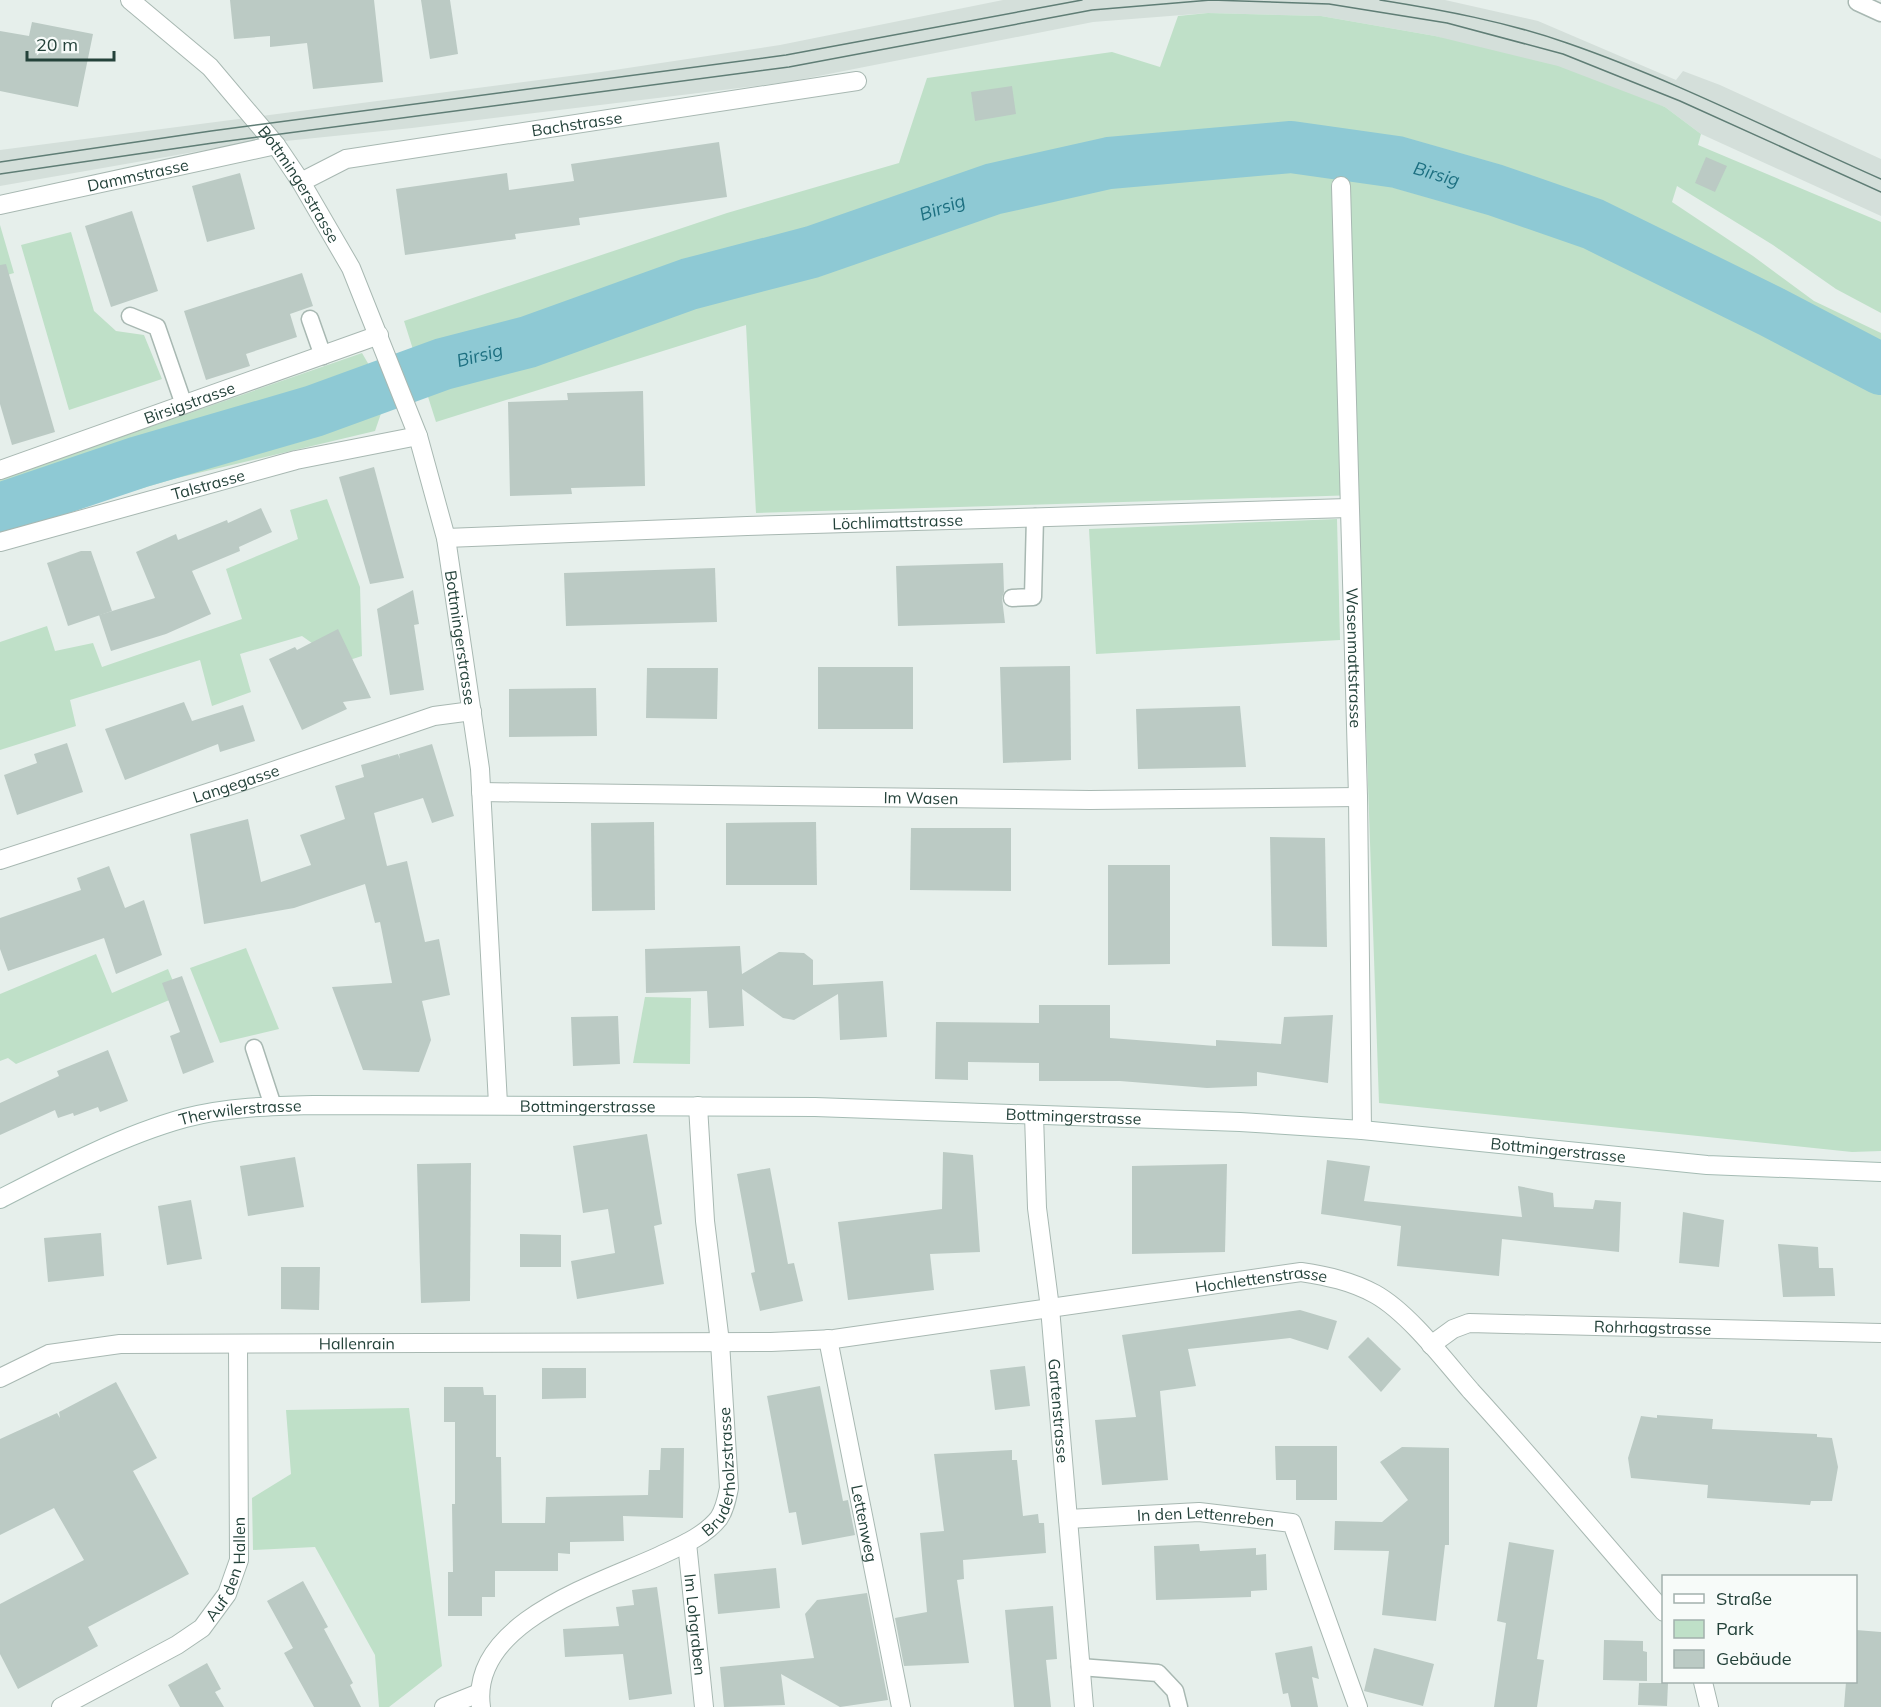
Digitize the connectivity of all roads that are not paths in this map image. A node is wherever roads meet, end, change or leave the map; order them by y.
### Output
1 (130, 0) edge
2 (1857, 2) dead end
3 (1881, 13) edge
4 (857, 81) dead end
5 (276, 145) junction
6 (300, 182) junction
7 (1341, 186) dead end
8 (0, 205) edge
9 (130, 316) dead end
10 (310, 319) dead end
11 (379, 336) junction
12 (323, 356) junction
13 (184, 405) junction
14 (418, 436) junction
15 (0, 470) edge
16 (1349, 508) junction
17 (1035, 518) junction
18 (446, 538) junction
19 (0, 542) edge
20 (1012, 598) dead end
21 (472, 711) junction
22 (481, 792) junction
23 (1358, 797) junction
24 (0, 860) edge
25 (254, 1048) dead end
26 (498, 1104) junction
27 (273, 1106) junction
28 (698, 1106) junction
29 (1034, 1115) junction
30 (1362, 1130) junction
31 (1881, 1172) edge
32 (0, 1198) edge
33 (1050, 1308) junction
34 (1881, 1333) edge
35 (828, 1339) junction
36 (720, 1342) junction
37 (238, 1344) junction
38 (1431, 1345) junction
39 (0, 1378) edge
40 (1068, 1519) junction
41 (687, 1543) junction
42 (1657, 1601) edge
43 (1080, 1667) junction
44 (1703, 1683) edge
45 (480, 1700) edge
46 (1353, 1704) edge
47 (61, 1707) edge
48 (444, 1707) edge
49 (704, 1707) edge
50 (901, 1707) edge
51 (1084, 1707) edge
52 (1179, 1707) edge
53 (1709, 1707) edge

1 - 5 street, Bottmingerstrasse
2 - 3 lane
4 - 6 street, Bachstrasse
5 - 6 street, Bottmingerstrasse
5 - 8 street, Dammstrasse
6 - 11 street, Bottmingerstrasse
7 - 16 street, Wasenmattstrasse
9 - 13 lane
10 - 12 lane
11 - 12 street, Birsigstrasse
11 - 14 street, Bottmingerstrasse
12 - 13 street, Birsigstrasse
13 - 15 street, Birsigstrasse
14 - 18 street, Bottmingerstrasse
14 - 19 street, Talstrasse
16 - 17 street, Löchlimattstrasse
16 - 23 street, Wasenmattstrasse
17 - 18 street, Löchlimattstrasse
17 - 20 lane
18 - 21 street, Bottmingerstrasse
21 - 22 street, Bottmingerstrasse
21 - 24 street, Langegasse
22 - 23 street, Im Wasen
22 - 26 street, Bottmingerstrasse
23 - 30 street, Wasenmattstrasse
25 - 27 lane
26 - 27 street, Therwilerstrasse
26 - 28 street, Bottmingerstrasse
27 - 32 street, Therwilerstrasse
28 - 29 street, Bottmingerstrasse
28 - 36 street, Bruderholzstrasse
29 - 30 street, Bottmingerstrasse
29 - 33 street, Gartenstrasse
30 - 31 street, Bottmingerstrasse
33 - 35 street, Hochlettenstrasse
33 - 38 street, Hochlettenstrasse
33 - 40 street, Gartenstrasse
34 - 38 street, Rohrhagstrasse
35 - 36 street, Hochlettenstrasse
35 - 50 street, Lettenweg
36 - 37 street, Hallenrain
36 - 41 street, Bruderholzstrasse
37 - 39 street, Hallenrain
37 - 47 street, Auf den Hallen
38 - 42 street, Hochlettenstrasse
40 - 43 street, Gartenstrasse
40 - 46 street, In den Lettenreben
41 - 45 street, Bruderholzstrasse
41 - 49 street, Im Lohgraben
43 - 51 street, Gartenstrasse
43 - 52 lane
44 - 53 street
45 - 48 street

